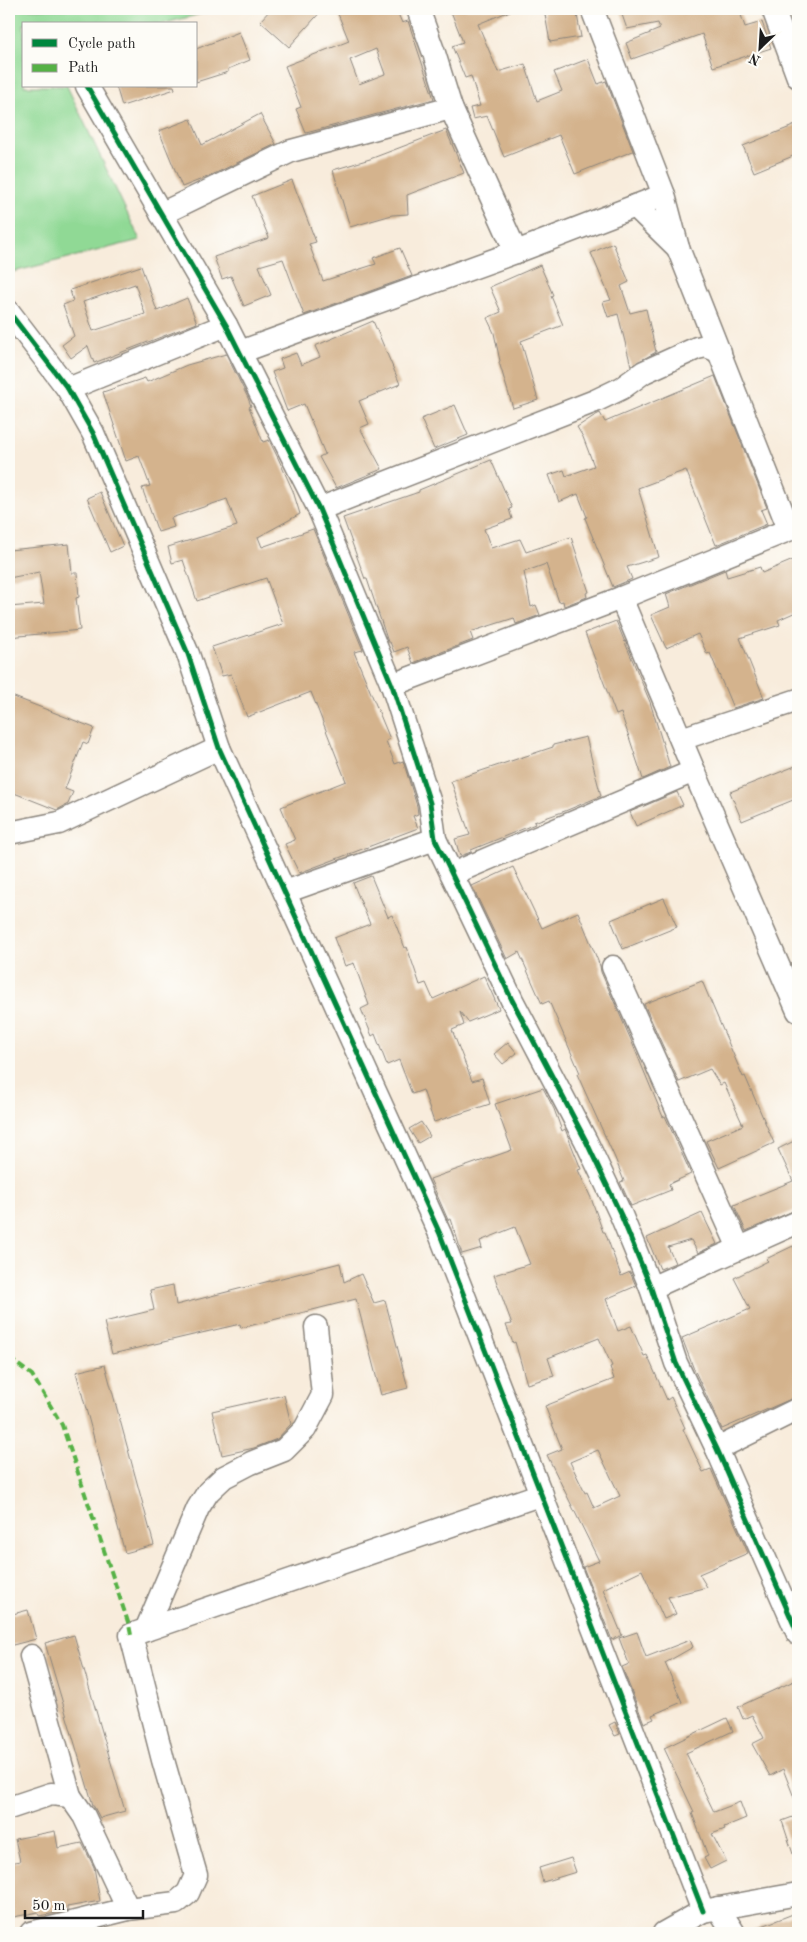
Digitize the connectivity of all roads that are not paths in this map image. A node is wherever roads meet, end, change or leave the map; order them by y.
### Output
1 (418, 9) edge
2 (592, 9) edge
3 (773, 9) edge
4 (798, 77) edge
5 (88, 88) edge
6 (451, 108) junction
7 (664, 195) junction
8 (635, 206) junction
9 (161, 214) junction
10 (678, 248) junction
11 (516, 252) junction
12 (9, 312) edge
13 (226, 325) junction
14 (240, 352) junction
15 (720, 352) junction
16 (68, 389) junction
17 (319, 510) junction
18 (794, 528) edge
19 (622, 598) junction
20 (392, 686) junction
21 (798, 700) edge
22 (681, 739) junction
23 (219, 748) junction
24 (694, 772) junction
25 (9, 833) edge
26 (434, 839) junction
27 (452, 874) junction
28 (285, 892) junction
29 (613, 967) dead end
30 (798, 1011) edge
31 (798, 1222) edge
32 (739, 1248) junction
33 (651, 1288) junction
34 (316, 1327) dead end
35 (798, 1409) edge
36 (717, 1449) junction
37 (542, 1494) junction
38 (790, 1592) edge
39 (146, 1630) junction
40 (798, 1634) edge
41 (31, 1656) dead end
42 (70, 1796) junction
43 (9, 1808) edge
44 (798, 1894) edge
45 (128, 1909) junction
46 (710, 1910) junction
47 (31, 1933) edge
48 (664, 1933) edge
49 (734, 1933) edge

1 - 6 street
2 - 7 street
3 - 4 street
5 - 9 street
6 - 9 street
6 - 11 street
7 - 8 street
7 - 10 street
8 - 10 street
8 - 11 street
9 - 13 street
10 - 15 street
11 - 14 street
12 - 16 street
13 - 14 street
13 - 16 street
14 - 17 street
15 - 17 street
15 - 18 street
16 - 23 street
17 - 20 street
18 - 19 street
19 - 20 street
19 - 22 street
20 - 26 street
21 - 22 street
22 - 24 street
23 - 25 street
23 - 28 street
24 - 27 street
24 - 30 street
26 - 27 street
26 - 28 street
27 - 33 street
28 - 37 street
29 - 32 street
31 - 32 street
32 - 33 street
33 - 36 street
34 - 39 street
35 - 36 street
36 - 38 street
37 - 39 street
37 - 46 street
38 - 40 street
39 - 45 street
41 - 42 street
42 - 43 street
42 - 45 street
44 - 46 street
45 - 47 street
46 - 48 street
46 - 49 street

